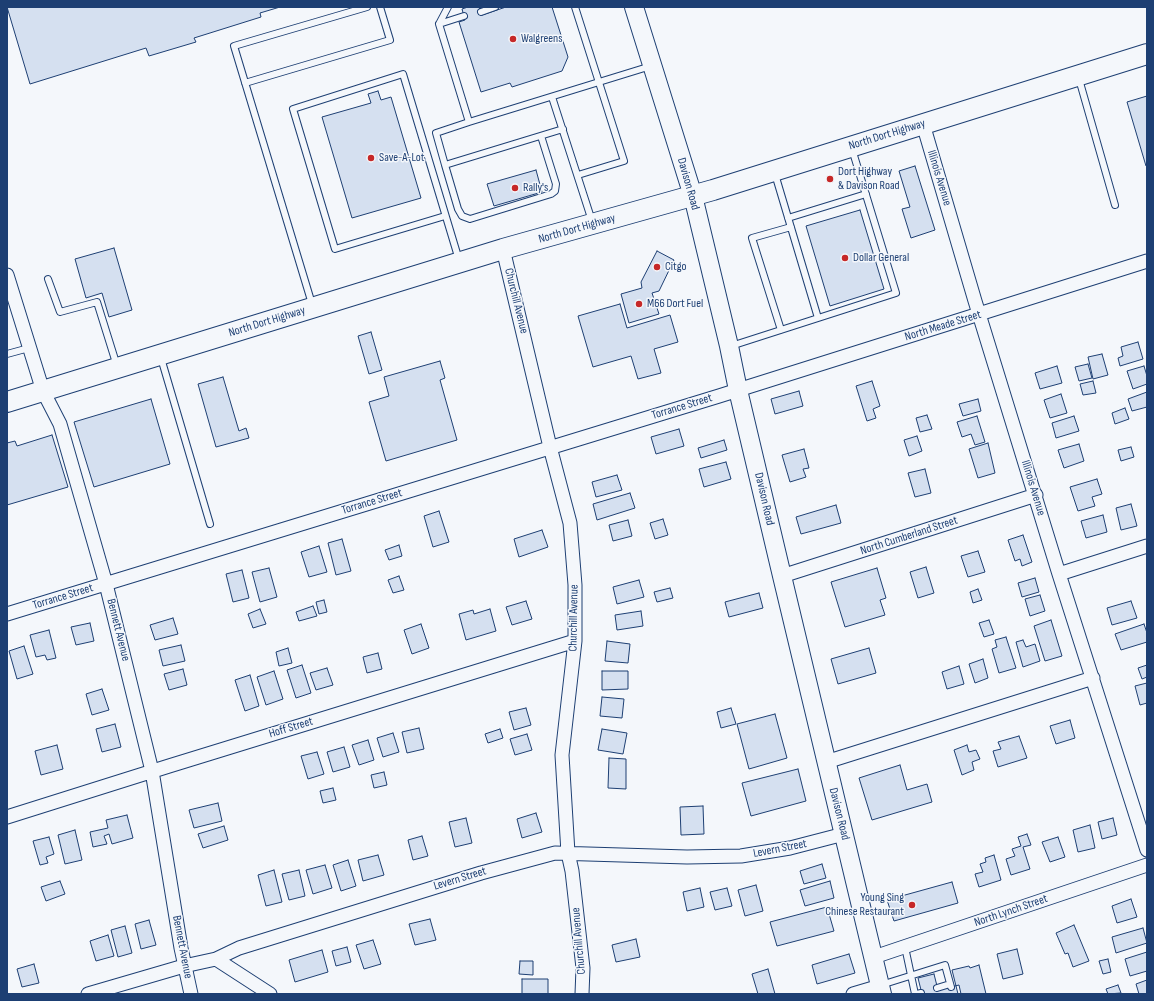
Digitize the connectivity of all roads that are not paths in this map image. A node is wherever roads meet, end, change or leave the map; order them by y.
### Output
1 (367, 7) edge
2 (380, 7) edge
3 (448, 7) edge
4 (495, 7) edge
5 (575, 7) edge
6 (634, 7) edge
7 (481, 12) dead end
8 (464, 16) dead end
9 (439, 24) junction
10 (1147, 54) edge
11 (652, 66) junction
12 (1078, 75) junction
13 (598, 82) junction
14 (245, 83) junction
15 (552, 97) junction
16 (469, 122) junction
17 (923, 124) junction
18 (563, 129) junction
19 (541, 136) junction
20 (852, 146) junction
21 (445, 165) junction
22 (774, 171) junction
23 (578, 175) junction
24 (866, 194) junction
25 (692, 196) junction
26 (1116, 205) dead end
27 (445, 216) junction
28 (788, 218) junction
29 (594, 224) junction
30 (791, 227) junction
31 (503, 250) junction
32 (459, 263) junction
33 (1146, 263) edge
34 (7, 275) edge
35 (48, 279) dead end
36 (313, 308) junction
37 (980, 315) junction
38 (818, 318) junction
39 (781, 330) junction
40 (729, 346) junction
41 (29, 348) junction
42 (7, 354) edge
43 (160, 355) junction
44 (118, 368) junction
45 (738, 390) junction
46 (43, 391) junction
47 (7, 402) edge
48 (550, 447) junction
49 (1036, 495) junction
50 (210, 524) dead end
51 (1147, 546) edge
52 (1059, 574) junction
53 (782, 576) junction
54 (106, 584) junction
55 (7, 614) edge
56 (575, 642) junction
57 (1093, 678) junction
58 (826, 762) junction
59 (152, 771) junction
60 (7, 817) edge
61 (844, 834) junction
62 (1147, 850) edge
63 (568, 853) junction
64 (1147, 865) edge
65 (904, 946) junction
66 (874, 956) junction
67 (216, 959) junction
68 (184, 966) junction
69 (910, 975) junction
70 (937, 988) dead end
71 (881, 990) edge
72 (88, 994) edge
73 (192, 994) edge
74 (270, 994) edge
75 (582, 994) edge
76 (853, 994) edge
77 (918, 994) edge

1 - 14 lane
2 - 14 lane
3 - 9 lane
4 - 7 lane
5 - 13 lane
6 - 11 main road, Davison Road
8 - 9 lane
9 - 16 lane
10 - 12 main road, North Dort Highway
11 - 13 lane
11 - 25 main road, Davison Road
12 - 17 main road, North Dort Highway
12 - 26 lane
13 - 15 lane
13 - 23 lane
14 - 36 lane
15 - 16 lane
15 - 18 lane
16 - 21 lane
17 - 20 main road, North Dort Highway
17 - 37 street, Illinois Avenue
18 - 19 lane
18 - 23 lane
19 - 21 lane
19 - 21 lane
20 - 22 main road, North Dort Highway
20 - 24 lane
22 - 25 main road, North Dort Highway
22 - 28 lane
23 - 29 lane
24 - 28 lane
24 - 38 lane
25 - 29 main road, North Dort Highway
25 - 40 main road, Davison Road
27 - 27 lane
27 - 32 lane
28 - 30 lane
29 - 31 main road, North Dort Highway
30 - 38 lane
30 - 39 lane
31 - 32 main road, North Dort Highway
31 - 48 street, Churchill Avenue
32 - 36 main road, North Dort Highway
33 - 37 street, North Meade Street
34 - 41 street, Bennett Avenue
35 - 44 lane
36 - 43 main road, North Dort Highway
37 - 45 street, North Meade Street
37 - 49 street, Illinois Avenue
38 - 39 lane
39 - 40 lane
40 - 45 main road, Davison Road
41 - 42 lane
41 - 46 street, Bennett Avenue
43 - 44 main road, North Dort Highway
43 - 50 lane
44 - 46 main road, North Dort Highway
45 - 48 street, Torrance Street
45 - 53 main road, Davison Road
46 - 47 main road, North Dort Highway
46 - 54 street, Bennett Avenue
48 - 54 street, Torrance Street
48 - 56 street, Churchill Avenue
49 - 52 street, Illinois Avenue
49 - 53 street, North Cumberland Street
51 - 52 street
52 - 57 street, Illinois Avenue
53 - 58 main road, Davison Road
54 - 55 street, Torrance Street
54 - 59 street, Bennett Avenue
56 - 59 street, Hoff Street
56 - 63 street, Churchill Avenue
57 - 58 street
57 - 62 street, Illinois Avenue
58 - 61 main road, Davison Road
59 - 60 street, Hoff Street
59 - 68 street, Bennett Avenue
61 - 63 street, Levern Street
61 - 66 main road, Davison Road
63 - 67 street, Levern Street
63 - 75 street, Churchill Avenue
64 - 65 street, North Lynch Street
65 - 66 street, North Lynch Street
65 - 69 lane
66 - 71 main road, Davison Road
67 - 68 street, Levern Street
67 - 74 street
68 - 72 street, Levern Street
68 - 73 street, Bennett Avenue
69 - 70 lane
69 - 71 lane
69 - 77 lane
71 - 76 street

